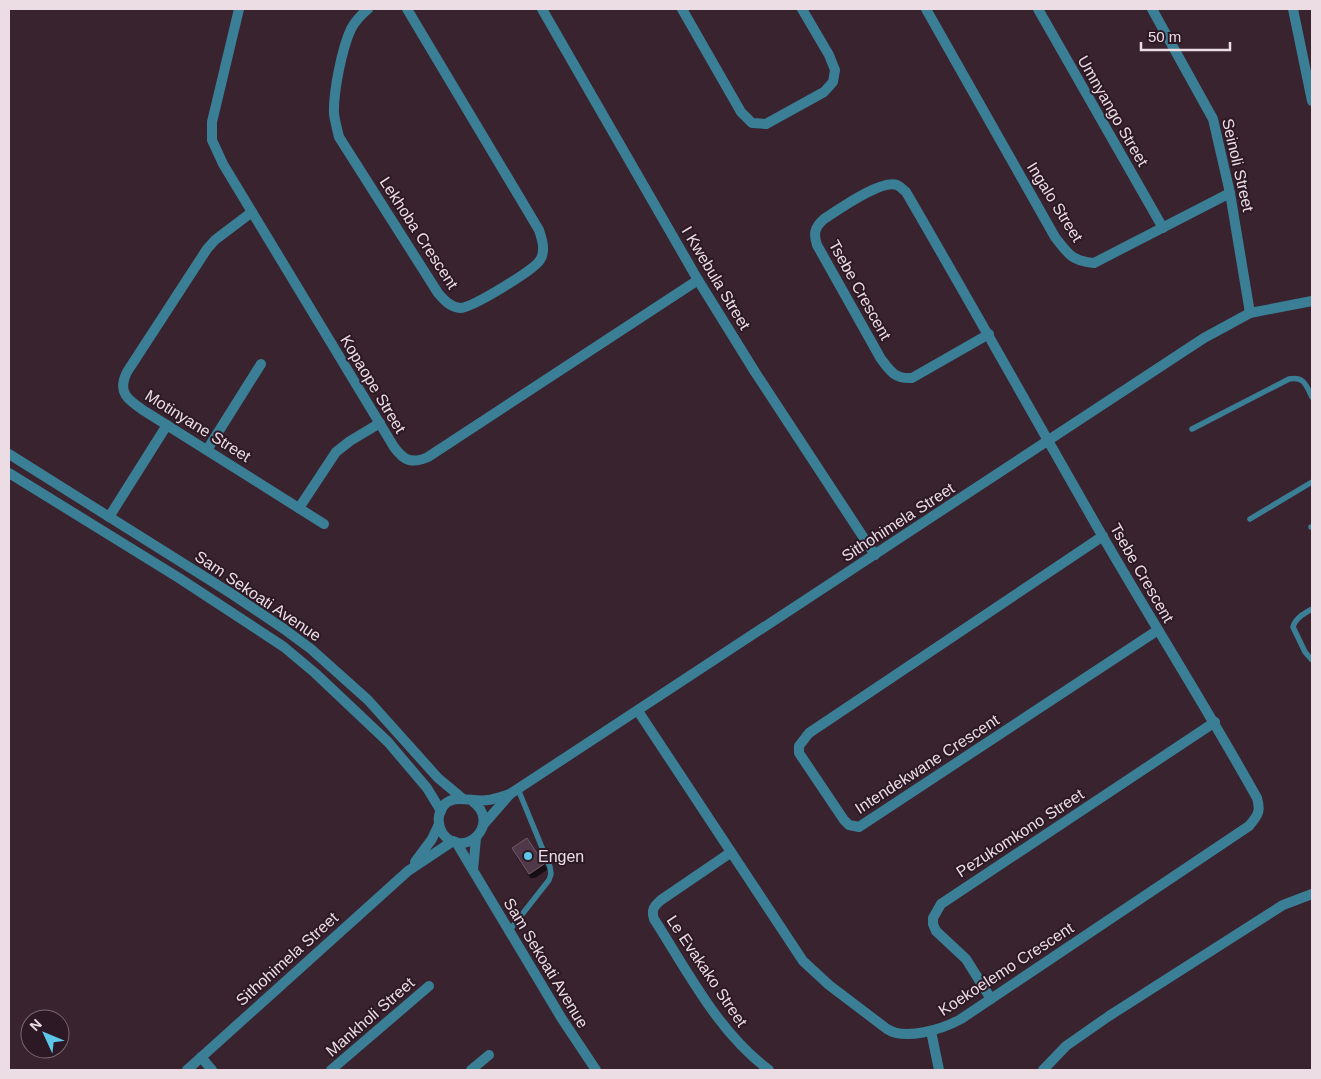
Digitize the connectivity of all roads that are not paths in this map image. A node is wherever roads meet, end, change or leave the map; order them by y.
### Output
1 (239, 9) edge
2 (368, 9) edge
3 (407, 9) edge
4 (542, 9) edge
5 (682, 9) edge
6 (802, 9) edge
7 (926, 9) edge
8 (1038, 9) edge
9 (1152, 9) edge
10 (1293, 9) edge
11 (1312, 101) edge
12 (1230, 193) junction
13 (252, 212) junction
14 (1163, 228) junction
15 (698, 280) junction
16 (1312, 301) edge
17 (1250, 313) junction
18 (989, 334) junction
19 (260, 364) dead end
20 (1312, 397) edge
21 (380, 423) junction
22 (167, 425) junction
23 (1192, 429) dead end
24 (1049, 440) junction
25 (208, 450) junction
26 (9, 454) edge
27 (9, 473) edge
28 (1312, 482) edge
29 (299, 508) junction
30 (108, 517) junction
31 (1250, 519) dead end
32 (324, 524) dead end
33 (1103, 536) junction
34 (874, 555) junction
35 (1312, 609) edge
36 (1158, 630) junction
37 (1312, 660) edge
38 (638, 711) junction
39 (1215, 722) junction
40 (514, 791) junction
41 (467, 799) junction
42 (441, 811) junction
43 (439, 824) junction
44 (484, 824) junction
45 (1249, 826) joint
46 (476, 838) junction
47 (454, 842) junction
48 (730, 853) junction
49 (473, 870) junction
50 (408, 871) junction
51 (1312, 894) edge
52 (509, 931) junction
53 (429, 986) dead end
54 (991, 999) junction
55 (931, 1031) junction
56 (489, 1055) dead end
57 (201, 1057) junction
58 (187, 1070) edge
59 (212, 1070) edge
60 (334, 1070) edge
61 (471, 1070) edge
62 (596, 1070) edge
63 (769, 1070) edge
64 (939, 1070) edge
65 (1043, 1070) edge

1 - 13 street, Kopaope Street
2 - 3 street, Lekhoba Crescent
4 - 15 street, I Kwebula Street
5 - 6 street
7 - 14 street, Ingalo Street
8 - 14 street, Umnyango Street
9 - 12 street, Seinoli Street
10 - 11 street
12 - 14 street, Ingalo Street
12 - 17 street, Seinoli Street
13 - 21 street, Kopaope Street
13 - 22 street, Motinyane Street
15 - 21 street, Kopaope Street
15 - 34 street, I Kwebula Street
16 - 17 street, Sithohimela Street
17 - 24 street, Sithohimela Street
18 - 18 street, Tsebe Crescent
18 - 24 street, Tsebe Crescent
19 - 25 street
20 - 23 lane
21 - 29 street
22 - 25 street, Motinyane Street
22 - 30 street
24 - 33 street, Tsebe Crescent
24 - 34 street, Sithohimela Street
25 - 29 street, Motinyane Street
26 - 30 street, Sam Sekoati Avenue
27 - 42 street, Sam Sekoati Avenue
28 - 31 lane
29 - 32 street, Motinyane Street
30 - 41 street, Sam Sekoati Avenue
33 - 36 street, Tsebe Crescent
33 - 36 street, Intendekwane Crescent
34 - 38 street, Sithohimela Street
35 - 37 lane
36 - 39 street, Tsebe Crescent
38 - 40 street, Sithohimela Street
38 - 48 street, Koekoelemo Crescent
39 - 45 street, Tsebe Crescent
39 - 54 street, Pezukomkono Street
40 - 41 street, Sithohimela Street
40 - 44 street, Sithohimela Street
40 - 52 lane
41 - 42 street
41 - 44 street
42 - 43 street
43 - 47 street
43 - 50 street, Sithohimela Street
44 - 46 street
45 - 54 street, Koekoelemo Crescent
46 - 47 street
46 - 49 street
47 - 49 street, Sam Sekoati Avenue
47 - 50 street, Sithohimela Street
48 - 55 street, Koekoelemo Crescent
48 - 63 street, Le Evakako Street
49 - 52 street, Sam Sekoati Avenue
50 - 57 street, Sithohimela Street
51 - 65 street
52 - 62 street, Sam Sekoati Avenue
53 - 60 street, Mankholi Street
54 - 55 street, Koekoelemo Crescent
55 - 64 street
56 - 61 street
57 - 58 street, Sithohimela Street
57 - 59 street

